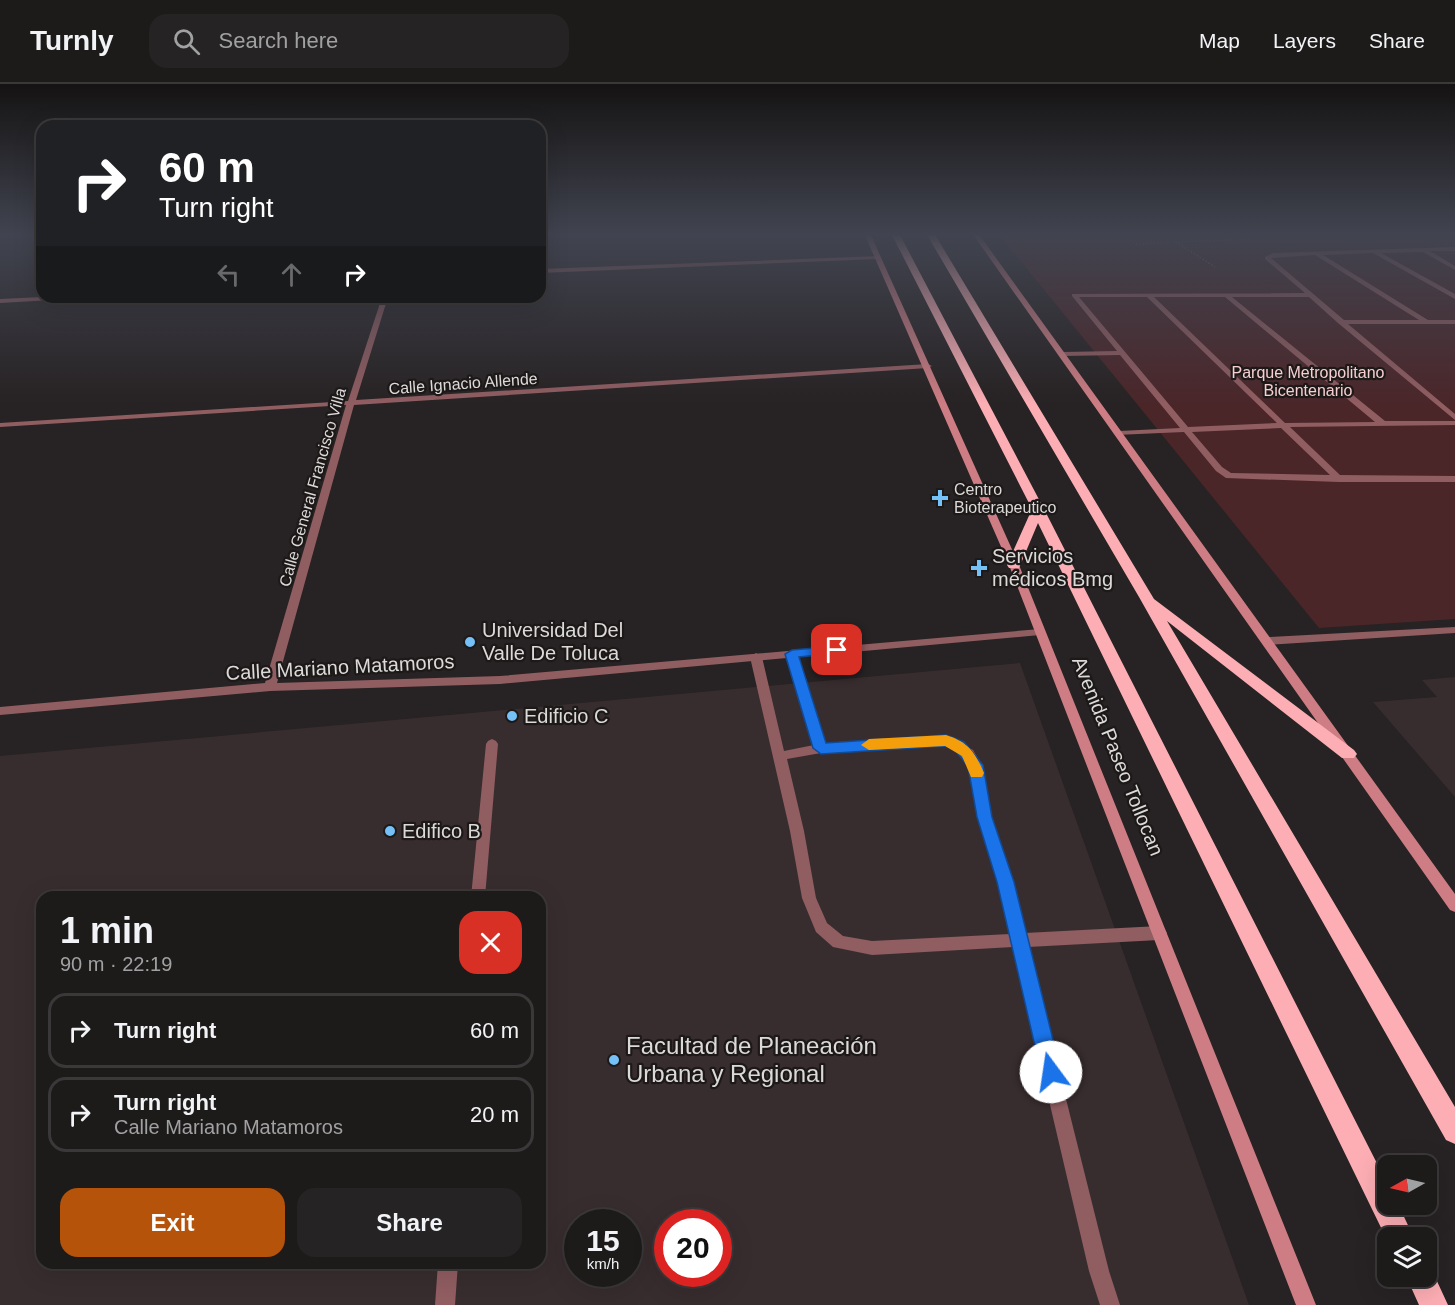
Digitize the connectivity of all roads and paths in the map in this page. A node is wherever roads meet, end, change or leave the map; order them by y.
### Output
1 (892, 290) edge
2 (925, 290) edge
3 (964, 290) edge
4 (1016, 290) edge
5 (1302, 290) edge
6 (1375, 290) edge
7 (1148, 294) junction
8 (1225, 294) junction
9 (1308, 295) junction
10 (36, 299) edge
11 (0, 301) edge
12 (383, 303) edge
13 (1340, 322) junction
14 (1427, 322) junction
15 (1455, 322) edge
16 (1122, 353) junction
17 (1062, 354) junction
18 (928, 366) junction
19 (351, 404) junction
20 (1455, 418) edge
21 (1382, 423) junction
22 (1455, 423) edge
23 (0, 424) edge
24 (1284, 425) junction
25 (1186, 430) junction
26 (1119, 433) junction
27 (1339, 478) junction
28 (1455, 479) edge
29 (1038, 509) junction
30 (1014, 565) junction
31 (1146, 597) junction
32 (1455, 630) edge
33 (1040, 632) junction
34 (1268, 641) junction
35 (792, 654) junction
36 (756, 657) junction
37 (270, 687) junction
38 (0, 711) edge
39 (492, 744) dead end
40 (821, 748) junction
41 (1348, 754) junction
42 (780, 756) junction
43 (479, 891) edge
44 (1455, 906) edge
45 (1159, 933) junction
46 (1019, 940) junction
47 (1455, 1131) edge
48 (1395, 1227) edge
49 (448, 1269) edge
50 (1425, 1287) edge
51 (445, 1305) edge
52 (1110, 1305) edge
53 (1306, 1305) edge
54 (1434, 1305) edge

1 - 18 main road, Avenida Paseo Tollocan
2 - 29 highway, Avenida Paseo Tollocan
3 - 31 highway
4 - 17 main road
5 - 9 street
6 - 14 street
7 - 8 street
7 - 16 street
7 - 24 street
8 - 9 street
8 - 21 street
9 - 13 street
10 - 11 street
12 - 19 street, Calle General Francisco Villa
13 - 14 street
13 - 20 street
14 - 15 street
16 - 17 street
16 - 25 street
17 - 26 main road
18 - 19 street, Calle Ignacio Allende
18 - 30 main road, Avenida Paseo Tollocan
19 - 23 street, Calle Ignacio Allende
19 - 37 street, Calle General Francisco Villa
21 - 22 street
21 - 24 street
24 - 25 street
24 - 27 street
25 - 26 street
25 - 27 street
26 - 34 main road
27 - 28 street
29 - 30 highway
29 - 48 highway, Avenida Paseo Tollocan
30 - 33 main road, Avenida Paseo Tollocan
31 - 41 highway
31 - 47 highway
32 - 34 street
33 - 35 street, Calle Mariano Matamoros
33 - 45 main road, Avenida Paseo Tollocan
34 - 41 main road
35 - 36 street, Calle Mariano Matamoros
35 - 40 street
36 - 37 street, Calle Mariano Matamoros
36 - 42 street
37 - 38 street, Calle Mariano Matamoros
39 - 43 street
40 - 42 street
40 - 46 street
41 - 44 main road
42 - 46 street
45 - 46 street
45 - 53 main road, Avenida Paseo Tollocan
46 - 52 street
49 - 51 street
50 - 54 highway

